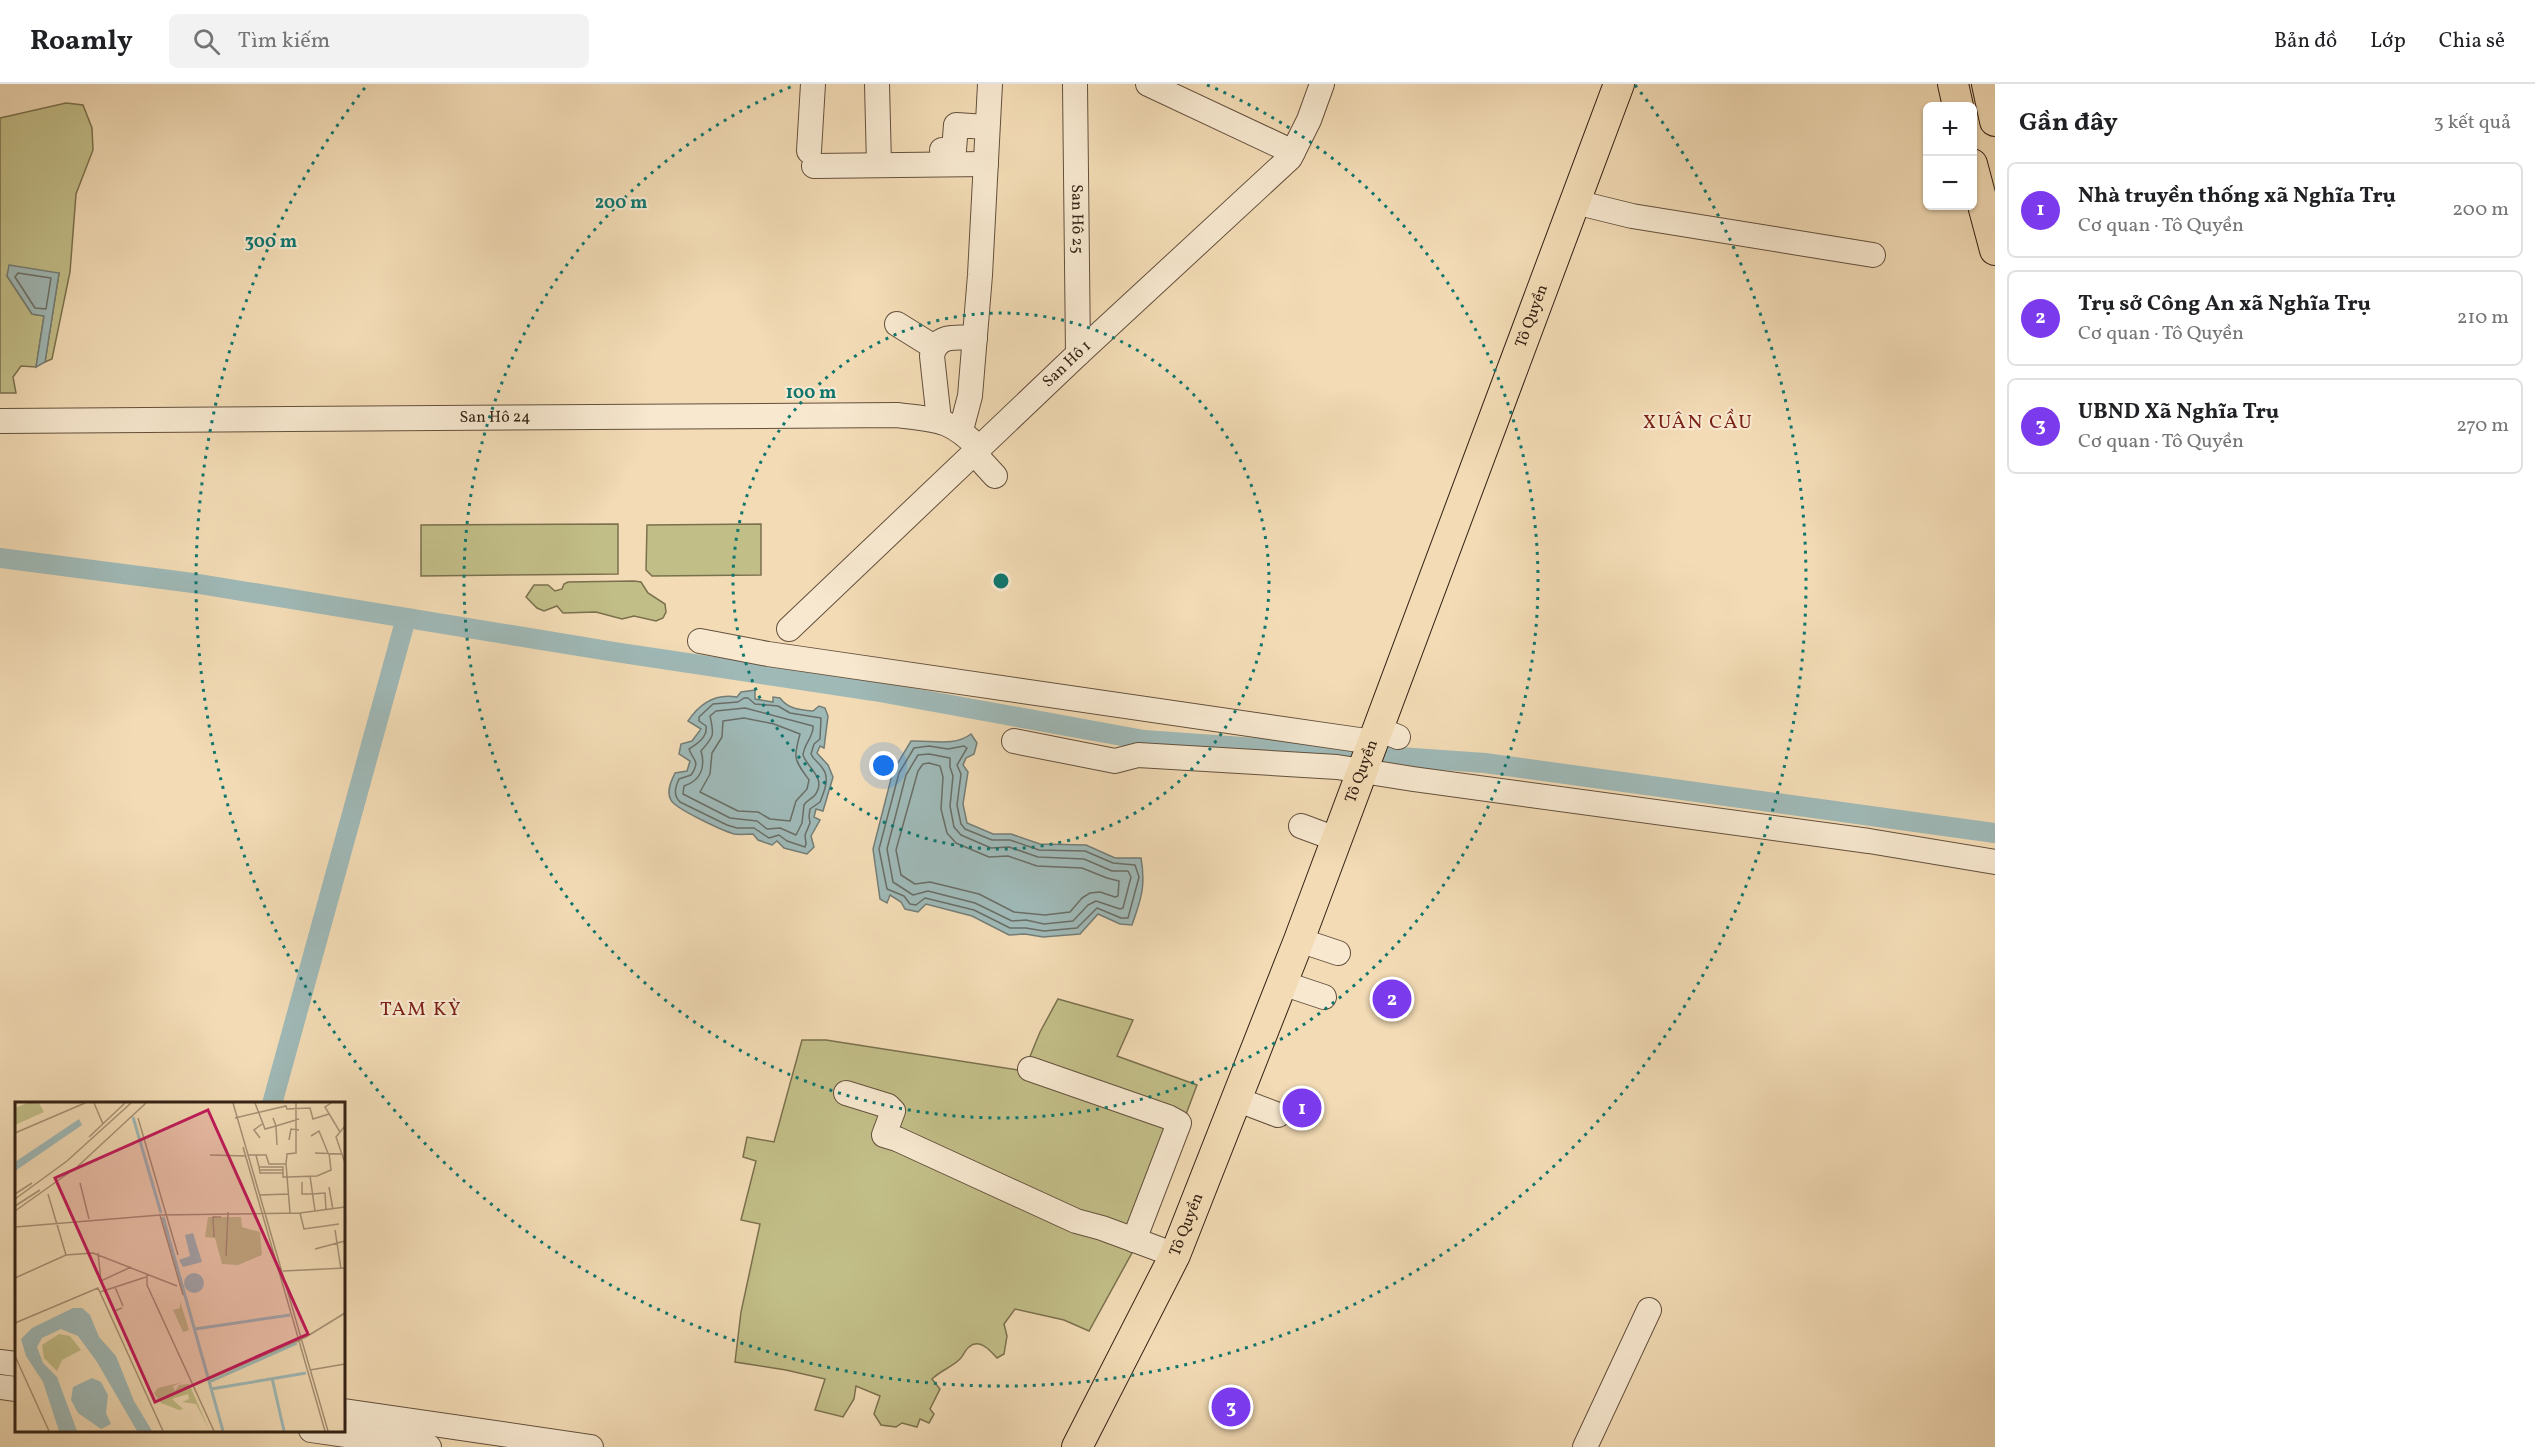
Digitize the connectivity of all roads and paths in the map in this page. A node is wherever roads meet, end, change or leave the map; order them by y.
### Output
1 (813, 84) edge
2 (877, 84) edge
3 (990, 84) edge
4 (1075, 84) edge
5 (1148, 84) edge
6 (1322, 84) edge
7 (1619, 84) edge
8 (1953, 84) edge
9 (1987, 84) edge
10 (1957, 102) edge
11 (1995, 121) edge
12 (987, 127) junction
13 (942, 150) dead end
14 (1293, 152) junction
15 (986, 164) junction
16 (879, 165) junction
17 (1977, 183) edge
18 (1575, 202) junction
19 (1995, 250) edge
20 (1873, 255) dead end
21 (897, 324) dead end
22 (975, 338) junction
23 (934, 347) junction
24 (1078, 354) junction
25 (0, 421) edge
26 (950, 425) junction
27 (977, 451) junction
28 (995, 476) dead end
29 (789, 629) dead end
30 (700, 641) dead end
31 (1383, 736) junction
32 (1014, 741) dead end
33 (1362, 771) junction
34 (1301, 826) dead end
35 (1336, 839) junction
36 (1995, 862) edge
37 (1299, 940) junction
38 (1338, 953) dead end
39 (1282, 983) junction
40 (1324, 997) dead end
41 (1030, 1069) dead end
42 (846, 1093) dead end
43 (1236, 1099) junction
44 (1278, 1115) dead end
45 (1134, 1240) junction
46 (1175, 1255) junction
47 (1649, 1310) dead end
48 (0, 1362) edge
49 (15, 1364) edge
50 (0, 1387) edge
51 (15, 1389) edge
52 (345, 1411) edge
53 (318, 1432) edge
54 (553, 1444) edge
55 (429, 1447) edge
56 (591, 1447) edge
57 (1077, 1447) edge
58 (1585, 1447) edge

1 - 16 street
2 - 16 street
3 - 12 street
4 - 24 street, San Hô 25
5 - 14 street
6 - 14 street, San Hô 1
7 - 18 main road, Tô Quyền
8 - 10 main road
9 - 11 main road
12 - 13 street
12 - 15 street
14 - 24 street, San Hô 1
15 - 16 street
15 - 22 street
17 - 19 main road
18 - 20 street
18 - 31 main road, Tô Quyền
21 - 23 street
22 - 23 street
22 - 26 street
23 - 26 street
24 - 27 street, San Hô 1
25 - 26 street, San Hô 24
26 - 27 street
27 - 28 street
27 - 29 street, San Hô 1
30 - 31 street
31 - 33 main road, Tô Quyền
32 - 33 street
33 - 35 main road, Tô Quyền
33 - 36 street
34 - 35 street
35 - 37 main road, Tô Quyền
37 - 38 street
37 - 39 main road, Tô Quyền
39 - 40 street
39 - 43 main road, Tô Quyền
41 - 45 street
42 - 45 street
43 - 44 street
43 - 46 main road, Tô Quyền
45 - 46 street
46 - 57 main road, Tô Quyền
47 - 58 street
48 - 49 street
50 - 51 street
52 - 54 street
53 - 55 street
54 - 56 street

